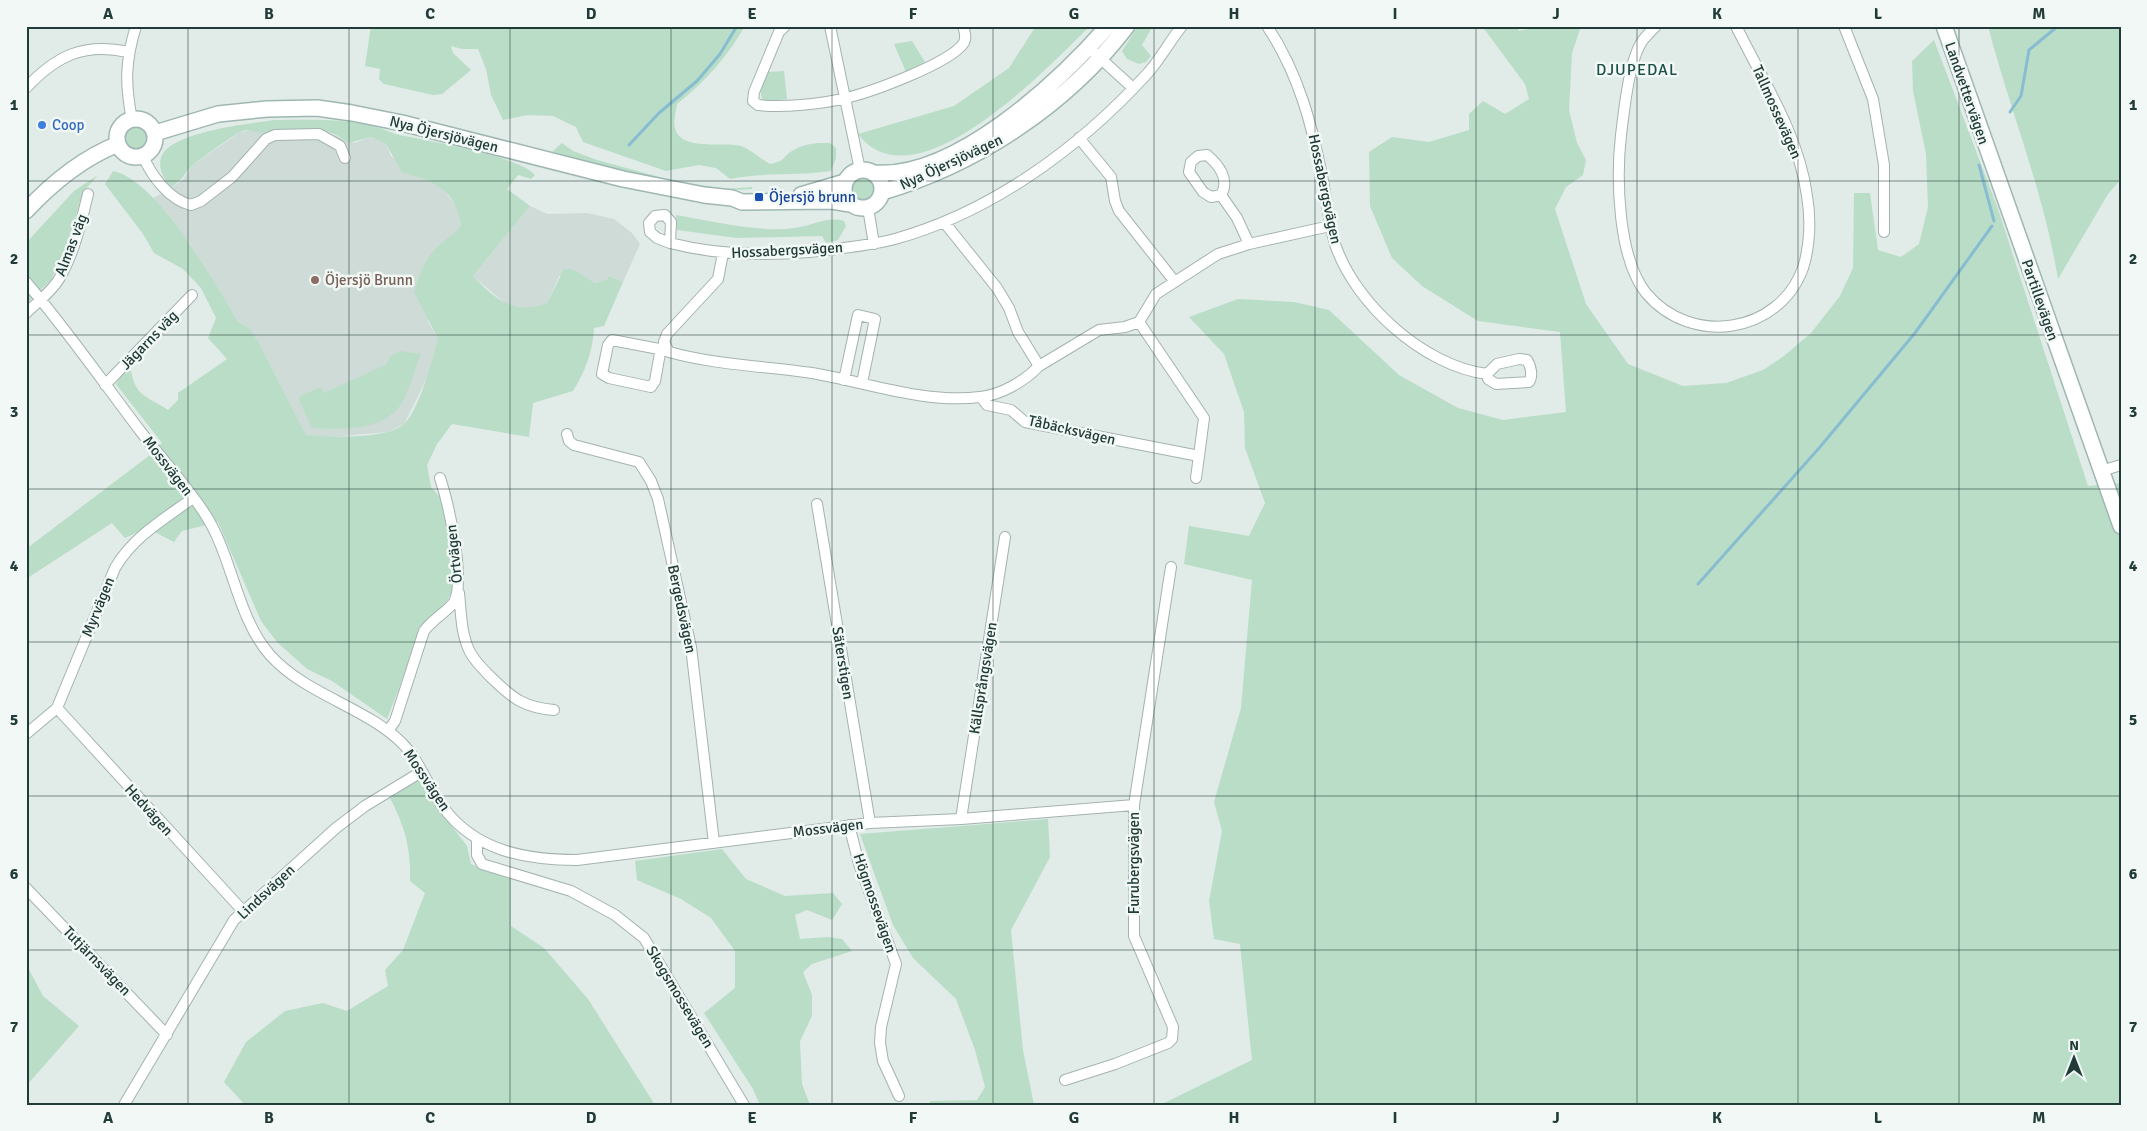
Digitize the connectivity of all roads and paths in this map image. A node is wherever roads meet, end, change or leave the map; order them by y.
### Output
1 (136, 26) edge
2 (785, 26) edge
3 (830, 26) edge
4 (963, 26) edge
5 (1108, 26) edge
6 (1127, 26) edge
7 (1182, 26) edge
8 (1267, 26) edge
9 (1656, 26) edge
10 (1736, 26) edge
11 (1844, 26) edge
12 (1944, 26) edge
13 (128, 52) junction
14 (1094, 54) junction
15 (26, 88) edge
16 (1133, 88) junction
17 (844, 98) junction
18 (132, 120) junction
19 (155, 132) junction
20 (1079, 138) junction
21 (118, 144) junction
22 (143, 156) junction
23 (344, 158) dead end
24 (1991, 159) joint
25 (866, 172) junction
26 (845, 182) junction
27 (882, 192) junction
28 (88, 194) dead end
29 (1221, 195) dead end
30 (732, 198) junction
31 (850, 204) junction
32 (868, 208) junction
33 (26, 211) edge
34 (944, 222) junction
35 (1330, 226) junction
36 (1884, 232) dead end
37 (670, 243) dead end
38 (874, 244) junction
39 (1250, 244) junction
40 (724, 253) junction
41 (26, 282) edge
42 (1175, 282) junction
43 (192, 295) dead end
44 (41, 299) junction
45 (26, 313) edge
46 (1139, 322) junction
47 (665, 348) junction
48 (1039, 366) junction
49 (1487, 374) dead end
50 (844, 380) junction
51 (862, 383) junction
52 (105, 385) junction
53 (981, 397) junction
54 (567, 434) dead end
55 (1199, 456) junction
56 (2121, 465) edge
57 (2101, 471) junction
58 (440, 478) dead end
59 (1196, 478) dead end
60 (193, 498) junction
61 (817, 504) dead end
62 (2121, 526) edge
63 (1005, 537) dead end
64 (1171, 567) dead end
65 (459, 590) junction
66 (57, 708) junction
67 (554, 710) dead end
68 (388, 731) junction
69 (26, 734) edge
70 (421, 772) junction
71 (1134, 805) junction
72 (961, 818) junction
73 (870, 823) junction
74 (849, 826) junction
75 (476, 840) junction
76 (714, 843) junction
77 (26, 888) edge
78 (243, 911) junction
79 (167, 1034) junction
80 (1065, 1080) dead end
81 (899, 1096) dead end
82 (124, 1105) edge
83 (744, 1105) edge

1 - 13 street
2 - 17 street
3 - 17 street
4 - 17 street
5 - 14 street, Nya Öjersjövägen
6 - 14 street, Nya Öjersjövägen
7 - 16 street, Hossabergsvägen
8 - 35 street, Hossabergsvägen
9 - 10 street, Tallmossevägen
11 - 36 street
12 - 24 street, Landvettervägen
13 - 15 street
13 - 18 street
14 - 16 street
14 - 25 street, Nya Öjersjövägen
14 - 27 street, Nya Öjersjövägen
16 - 20 street, Hossabergsvägen
17 - 25 street
18 - 19 street
18 - 21 street
19 - 22 street
19 - 30 street, Nya Öjersjövägen
20 - 34 street, Hossabergsvägen
20 - 42 street
21 - 22 street
21 - 33 street
22 - 23 street
24 - 57 street, Partillevägen
25 - 26 street, Nya Öjersjövägen
25 - 27 street, Nya Öjersjövägen
26 - 30 street, Nya Öjersjövägen
26 - 31 street
27 - 32 street, Nya Öjersjövägen
28 - 44 street, Almas väg
29 - 39 street
30 - 31 street, Nya Öjersjövägen
31 - 32 street, Nya Öjersjövägen
32 - 38 street
34 - 38 street, Hossabergsvägen
34 - 48 street
35 - 39 street
35 - 49 street, Hossabergsvägen
37 - 40 street, Hossabergsvägen
38 - 40 street, Hossabergsvägen
39 - 42 street
40 - 47 street, Tåbäcksvägen
41 - 44 street, Mossvägen
42 - 46 street
43 - 52 street, Jägarns väg
44 - 45 street, Almas väg
44 - 52 street, Mossvägen
46 - 48 street
46 - 55 street
47 - 47 street, Tåbäcksvägen
47 - 50 street, Tåbäcksvägen
48 - 53 street
50 - 51 street, Tåbäcksvägen
50 - 51 street
51 - 53 street, Tåbäcksvägen
52 - 60 street, Mossvägen
53 - 55 street, Tåbäcksvägen
54 - 76 street, Bergedsvägen
55 - 59 street
56 - 57 street
57 - 62 street
58 - 65 street, Örtvägen
60 - 66 street, Myrvägen
60 - 68 street, Mossvägen
61 - 73 street, Säterstigen
63 - 72 street, Källsprångsvägen
64 - 71 street, Furubergsvägen
65 - 67 street
65 - 68 street, Örtvägen
66 - 69 street, Myrvägen
66 - 78 street, Hedvägen
68 - 70 street, Mossvägen
70 - 75 street, Mossvägen
70 - 78 street, Lindsvägen
71 - 72 street, Mossvägen
71 - 80 street, Furubergsvägen
72 - 73 street, Mossvägen
73 - 74 street, Mossvägen
74 - 76 street, Mossvägen
74 - 81 street, Högmossevägen
75 - 76 street, Mossvägen
75 - 83 street, Skogsmossevägen
77 - 79 street, Tutjärnsvägen
78 - 79 street, Lindsvägen
79 - 82 street, Lindsvägen

